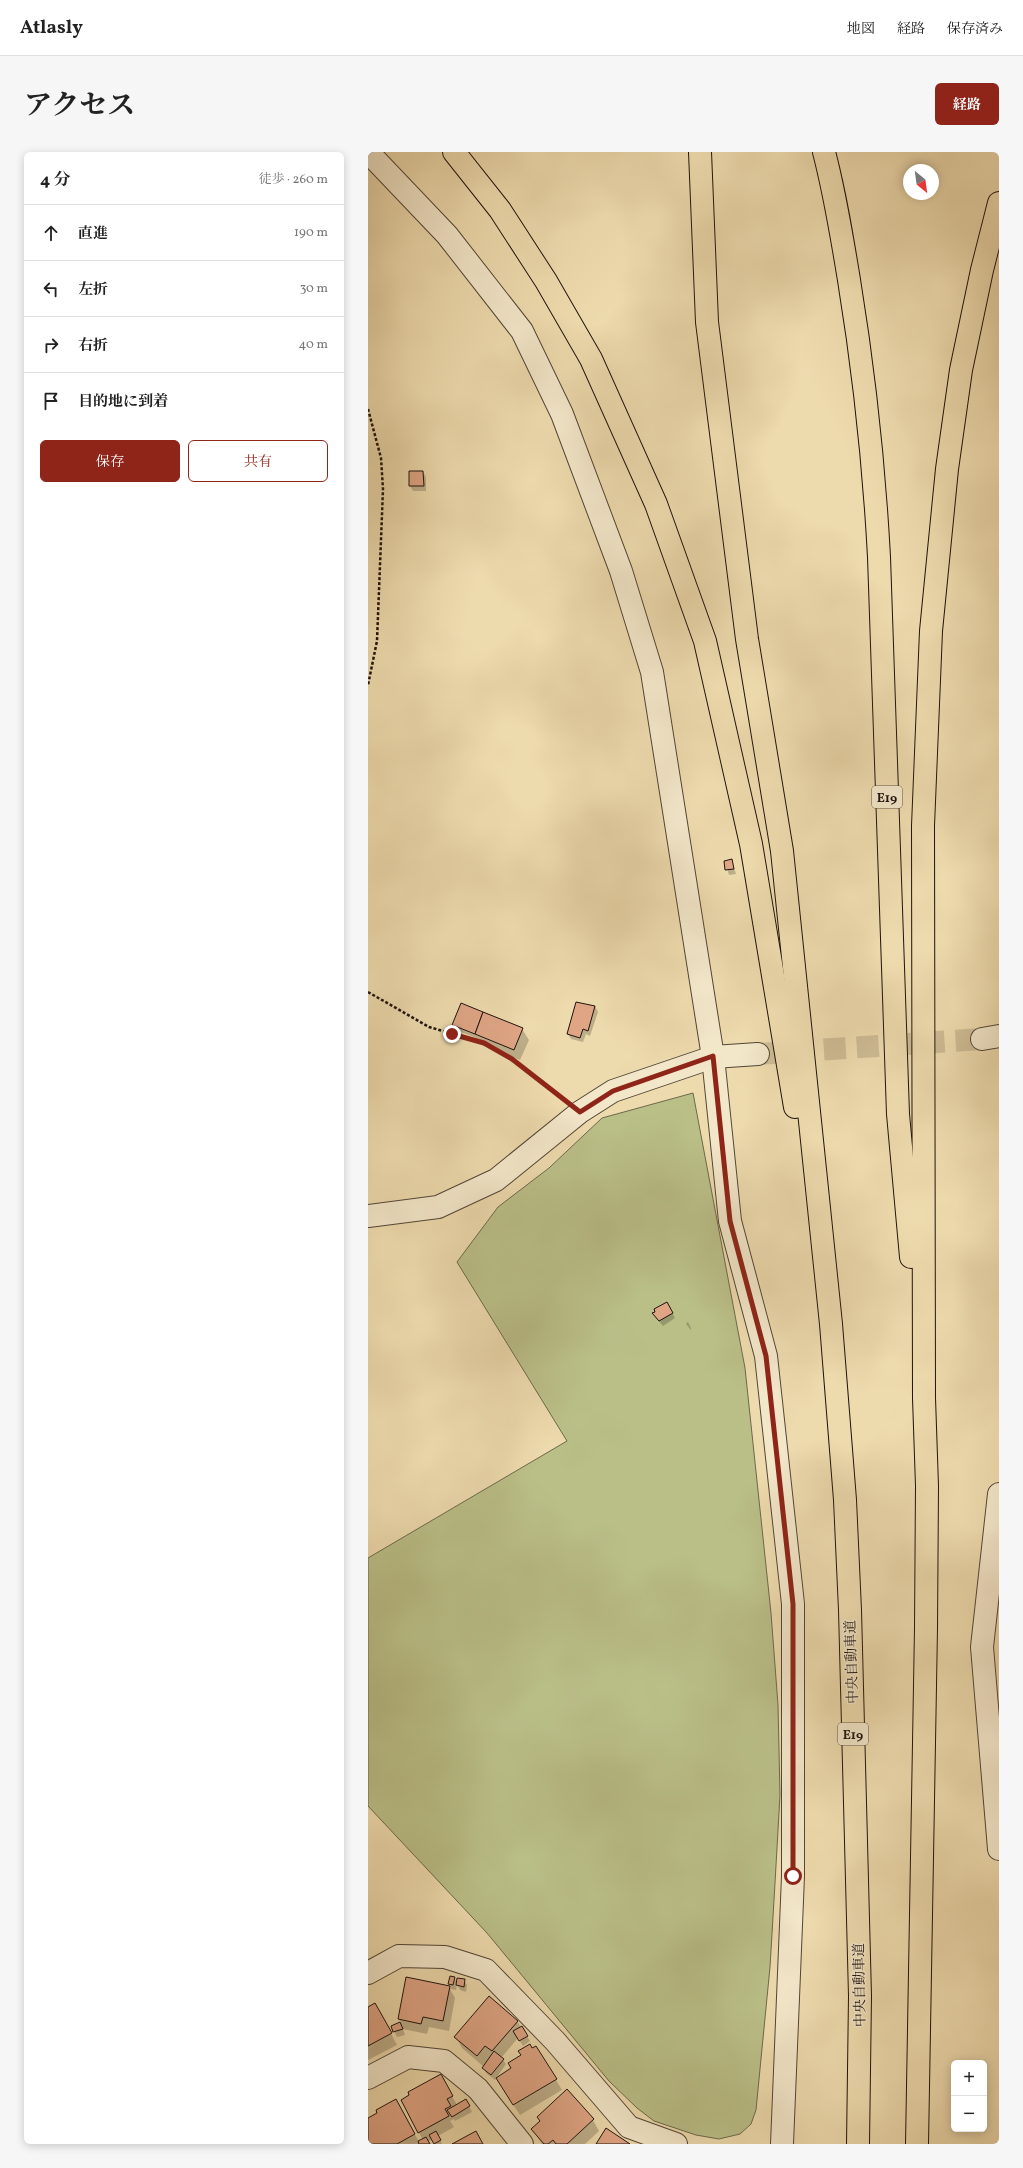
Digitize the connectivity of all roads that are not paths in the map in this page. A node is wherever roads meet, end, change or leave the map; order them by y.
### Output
1 (368, 152) edge
2 (454, 152) edge
3 (700, 152) edge
4 (824, 152) edge
5 (999, 203) edge
6 (758, 1054) tunnel mouth
7 (713, 1056) junction
8 (368, 1216) edge
9 (832, 1324) junction
10 (924, 1398) junction
11 (999, 1494) edge
12 (999, 1849) edge
13 (368, 1973) edge
14 (368, 2078) edge
15 (522, 2144) edge
16 (676, 2144) edge
17 (782, 2144) edge
18 (858, 2144) edge
19 (917, 2144) edge

1 - 7 street
2 - 9 highway
3 - 9 highway
4 - 10 highway, E19
5 - 10 highway, E19
6 - 7 street
7 - 8 street
7 - 17 street
9 - 18 highway, 中央自動車道 / E19
10 - 19 highway, E19
11 - 12 street
13 - 16 street
14 - 15 street

